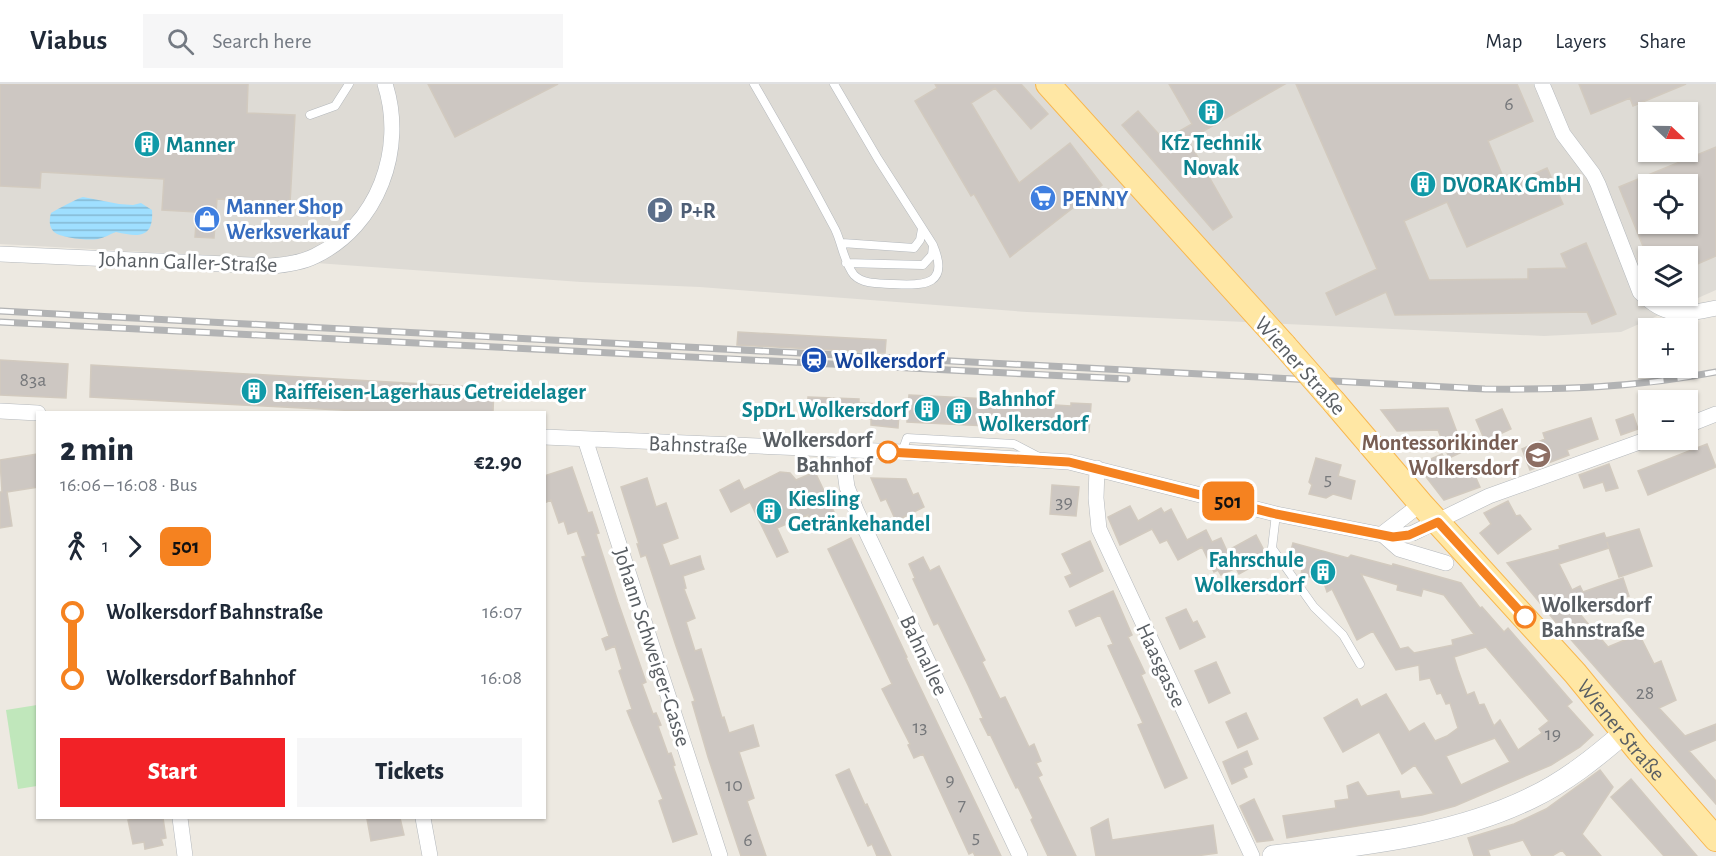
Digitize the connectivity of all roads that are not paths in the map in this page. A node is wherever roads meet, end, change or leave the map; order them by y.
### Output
1 (349, 84) edge
2 (385, 84) edge
3 (754, 84) edge
4 (834, 84) edge
5 (1048, 84) edge
6 (1542, 84) edge
7 (310, 115) dead end
8 (922, 229) junction
9 (842, 243) junction
10 (933, 245) junction
11 (0, 254) edge
12 (846, 263) junction
13 (1716, 308) edge
14 (0, 411) edge
15 (36, 413) edge
16 (1716, 414) edge
17 (1698, 421) edge
18 (546, 437) edge
19 (585, 439) junction
20 (1638, 443) edge
21 (842, 450) junction
22 (1097, 468) junction
23 (1420, 504) junction
24 (1276, 514) junction
25 (1438, 522) junction
26 (1382, 534) junction
27 (1446, 563) dead end
28 (1360, 664) dead end
29 (1624, 733) junction
30 (180, 819) edge
31 (423, 819) edge
32 (1716, 839) edge
33 (185, 856) edge
34 (430, 856) edge
35 (720, 856) edge
36 (1020, 856) edge
37 (1252, 856) edge
38 (1273, 856) edge

1 - 7 lane
2 - 11 street, Johann Galler-Straße
3 - 9 lane
4 - 8 lane
5 - 23 main road, Wiener Straße, bridge
6 - 13 street
8 - 9 lane
8 - 10 lane
9 - 12 lane
10 - 12 lane
10 - 12 lane
14 - 15 street
16 - 17 street
18 - 19 street, Bahnstraße
19 - 21 street, Bahnstraße
19 - 35 street, Johann Schweiger-Gasse
20 - 25 street, Bahnstraße
21 - 22 street, Bahnstraße
21 - 36 street, Bahnallee
22 - 24 street, Bahnstraße
22 - 37 street, Haasgasse
23 - 25 main road, Wiener Straße
23 - 26 street
24 - 26 street, Bahnstraße
24 - 28 lane
25 - 26 street, Bahnstraße
25 - 29 main road, Wiener Straße
26 - 27 street, Bahnstraße
29 - 32 main road, Wiener Straße
29 - 38 main road
30 - 33 street
31 - 34 street

